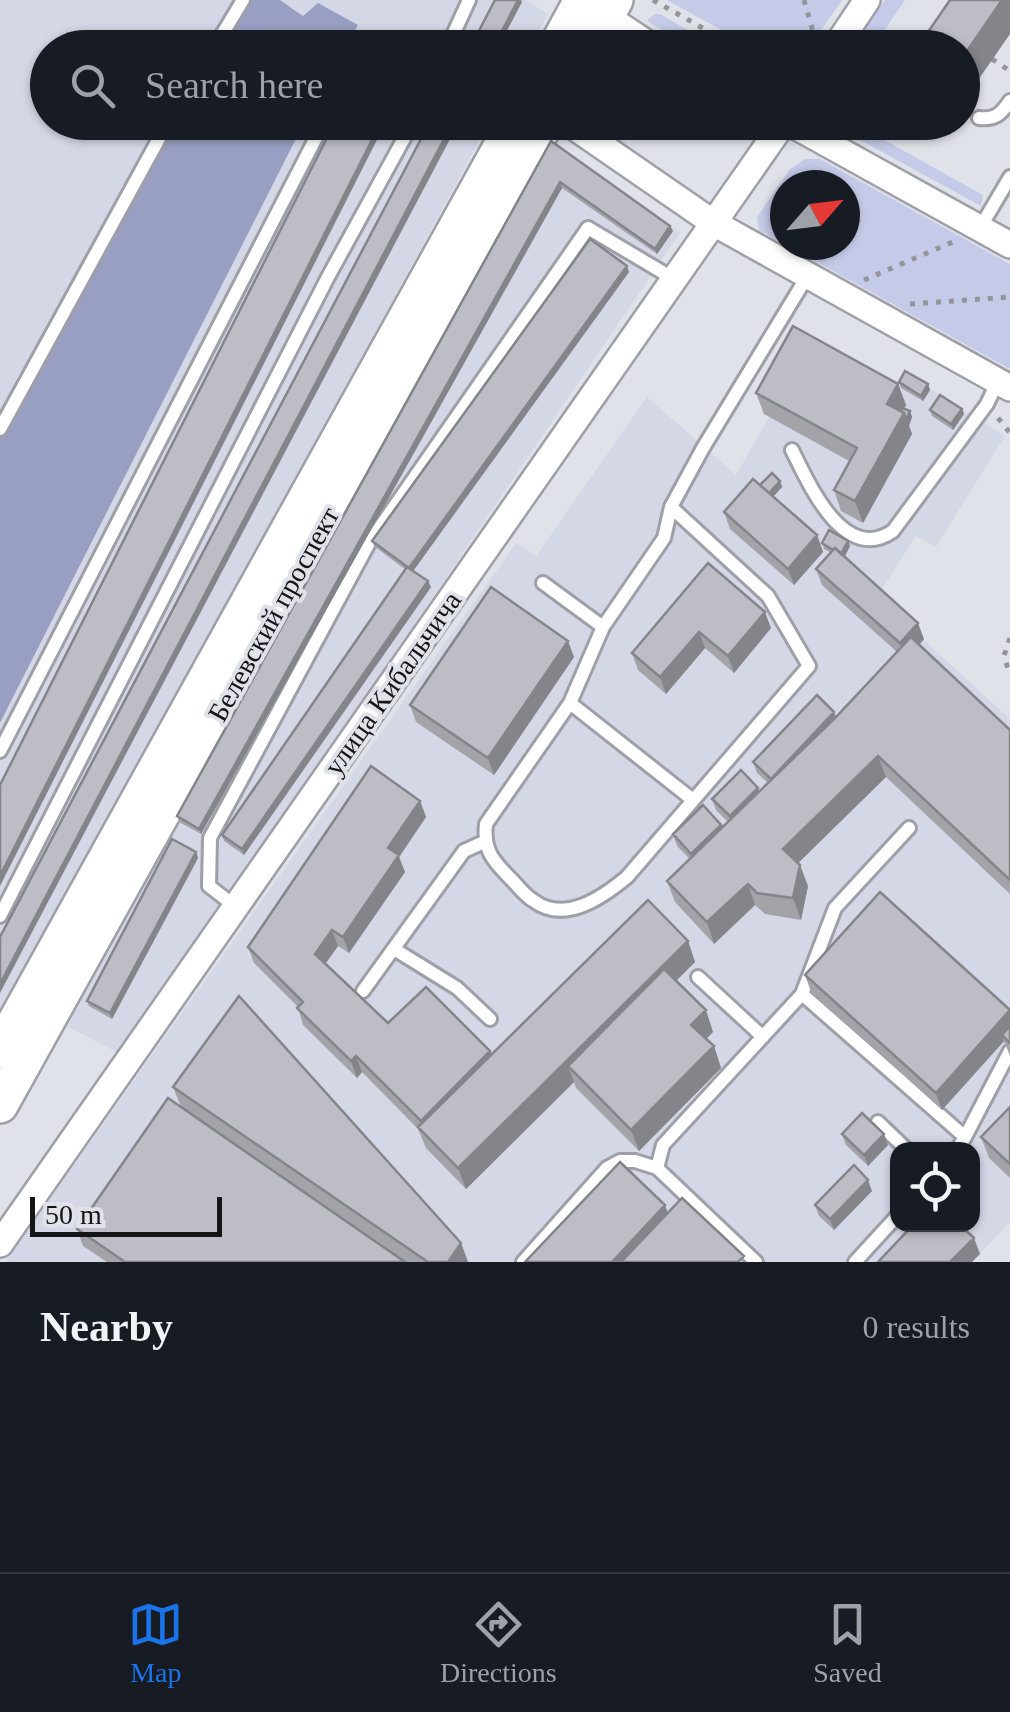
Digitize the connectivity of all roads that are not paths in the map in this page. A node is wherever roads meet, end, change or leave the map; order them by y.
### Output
1 (243, 0) edge
2 (469, 0) edge
3 (867, 0) edge
4 (592, 3) edge
5 (225, 30) edge
6 (455, 30) edge
7 (570, 30) edge
8 (590, 30) edge
9 (629, 30) edge
10 (847, 30) edge
11 (1010, 101) edge
12 (980, 118) edge
13 (158, 140) edge
14 (315, 140) edge
15 (403, 140) edge
16 (505, 140) edge
17 (536, 140) edge
18 (593, 140) edge
19 (773, 140) edge
20 (819, 140) edge
21 (1010, 177) edge
22 (712, 222) junction
23 (980, 228) junction
24 (1010, 245) edge
25 (808, 275) junction
26 (674, 279) junction
27 (1004, 384) edge
28 (0, 428) edge
29 (792, 450) dead end
30 (671, 506) junction
31 (542, 583) dead end
32 (603, 627) junction
33 (570, 703) junction
34 (0, 751) edge
35 (693, 800) junction
36 (910, 828) dead end
37 (484, 842) junction
38 (236, 906) junction
39 (0, 916) edge
40 (394, 949) junction
41 (698, 977) dead end
42 (363, 991) dead end
43 (802, 994) junction
44 (490, 1019) dead end
45 (763, 1037) junction
46 (0, 1050) edge
47 (1010, 1051) edge
48 (0, 1105) edge
49 (878, 1122) edge
50 (965, 1137) junction
51 (899, 1142) edge
52 (962, 1142) edge
53 (658, 1168) junction
54 (890, 1224) edge
55 (0, 1244) edge
56 (523, 1262) edge
57 (756, 1262) edge
58 (854, 1262) edge

1 - 5 lane
2 - 6 lane
3 - 10 street
4 - 7 street
4 - 8 street
4 - 9 street
11 - 12 lane
13 - 28 lane
14 - 34 lane
15 - 39 lane
16 - 46 street, Белевский проспект
17 - 48 street, Белевский проспект
18 - 22 street
19 - 22 street, улица Кибальчича
20 - 23 street
21 - 23 lane
22 - 25 street
22 - 26 street, улица Кибальчича
23 - 24 street
25 - 27 street
25 - 30 lane
26 - 38 street, улица Кибальчича
26 - 38 lane
27 - 29 lane
30 - 32 lane
30 - 35 lane
31 - 32 lane
32 - 33 lane
33 - 35 lane
33 - 37 lane
35 - 37 lane
36 - 43 lane
37 - 40 lane
38 - 55 street, улица Кибальчича
40 - 42 lane
40 - 44 lane
41 - 45 lane
43 - 45 lane
43 - 50 lane
45 - 53 lane
47 - 50 lane
49 - 51 lane
50 - 52 lane
53 - 56 lane
53 - 57 lane
54 - 58 lane

